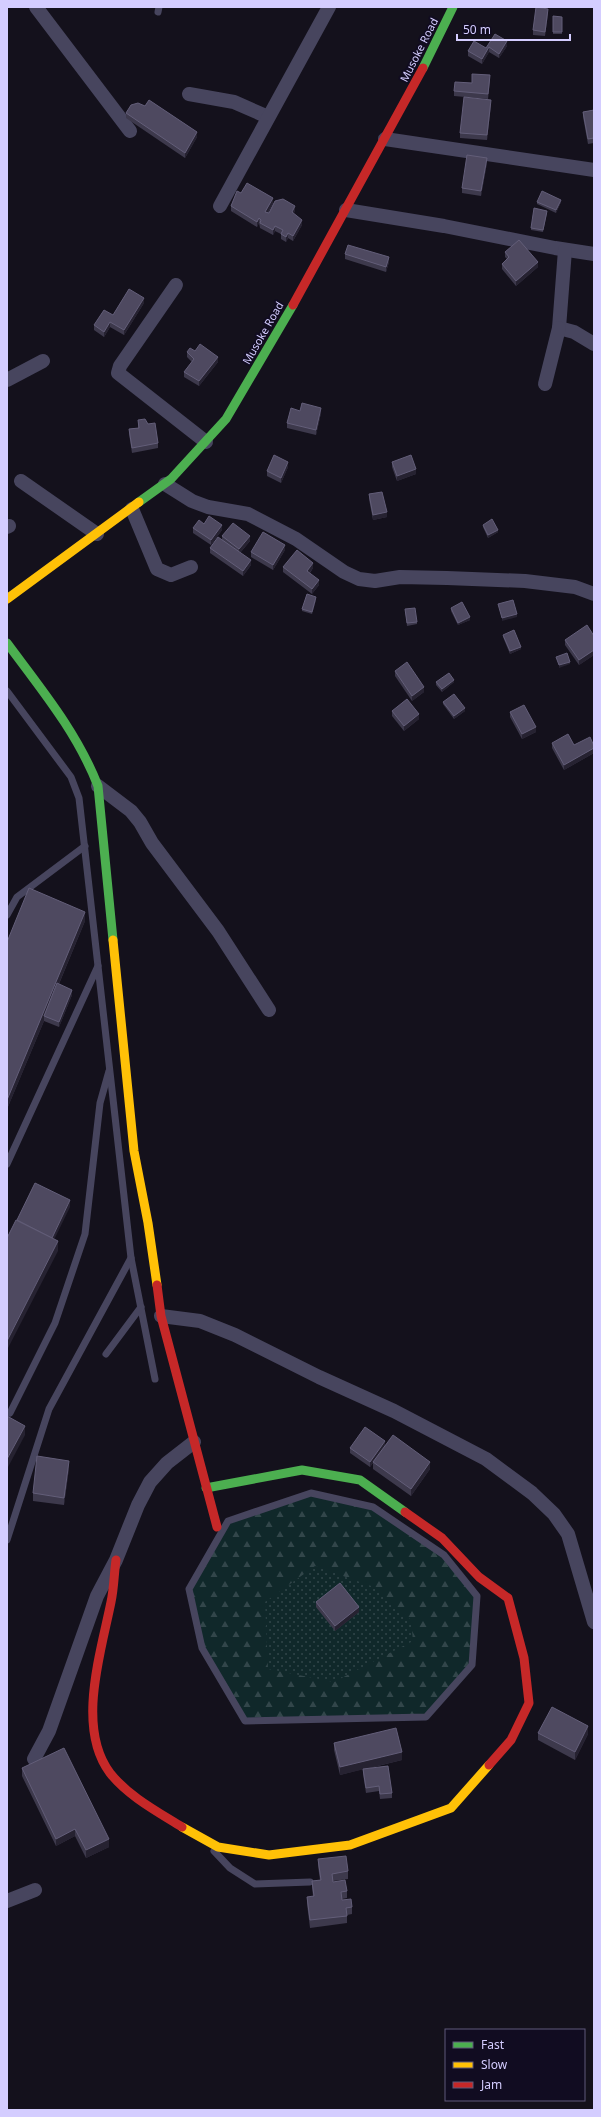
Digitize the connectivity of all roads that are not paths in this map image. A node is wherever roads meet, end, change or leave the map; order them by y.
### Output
1 (36, 7) edge
2 (329, 7) edge
3 (453, 7) edge
4 (189, 94) dead end
5 (268, 117) junction
6 (130, 131) dead end
7 (385, 139) junction
8 (594, 170) edge
9 (220, 206) dead end
10 (346, 210) junction
11 (565, 250) junction
12 (594, 254) edge
13 (176, 285) dead end
14 (559, 328) junction
15 (594, 344) edge
16 (43, 361) dead end
17 (7, 380) edge
18 (545, 384) dead end
19 (206, 442) junction
20 (21, 481) dead end
21 (165, 484) junction
22 (132, 509) junction
23 (97, 534) junction
24 (191, 567) dead end
25 (594, 594) edge
26 (7, 599) edge
27 (7, 643) edge
28 (7, 691) edge
29 (98, 786) junction
30 (85, 846) junction
31 (7, 915) edge
32 (99, 965) junction
33 (269, 1010) dead end
34 (110, 1067) junction
35 (7, 1164) edge
36 (131, 1258) junction
37 (141, 1307) junction
38 (161, 1316) junction
39 (106, 1354) dead end
40 (155, 1379) dead end
41 (10, 1413) dead end
42 (194, 1442) junction
43 (206, 1488) junction
44 (228, 1521) joint
45 (217, 1527) dead end
46 (7, 1540) edge
47 (116, 1560) junction
48 (594, 1622) edge
49 (34, 1759) dead end
50 (206, 1842) junction
51 (310, 1882) dead end
52 (35, 1890) dead end
53 (7, 1901) edge

1 - 6 street
2 - 5 street
3 - 7 street, Musoke Road
4 - 5 street
5 - 9 street
7 - 8 street
7 - 10 street, Musoke Road
10 - 11 street
10 - 19 street, Musoke Road
11 - 12 street
11 - 14 street
13 - 19 street
14 - 15 street
14 - 18 street
16 - 17 street
19 - 21 street, Musoke Road
20 - 23 street
21 - 22 street, Musoke Road
21 - 25 street
22 - 23 street, Musoke Road
22 - 24 street
23 - 26 street, Musoke Road
27 - 29 street
28 - 30 lane
29 - 33 street
29 - 38 street
30 - 31 lane
30 - 32 lane
32 - 34 lane
32 - 35 lane
34 - 36 lane
34 - 41 lane
36 - 37 lane
36 - 46 lane
37 - 39 lane
37 - 40 lane
38 - 42 street
38 - 48 street
42 - 43 street
42 - 47 street
43 - 45 street
43 - 50 street
44 - 44 lane
47 - 49 street
47 - 50 street
50 - 51 lane
52 - 53 street

